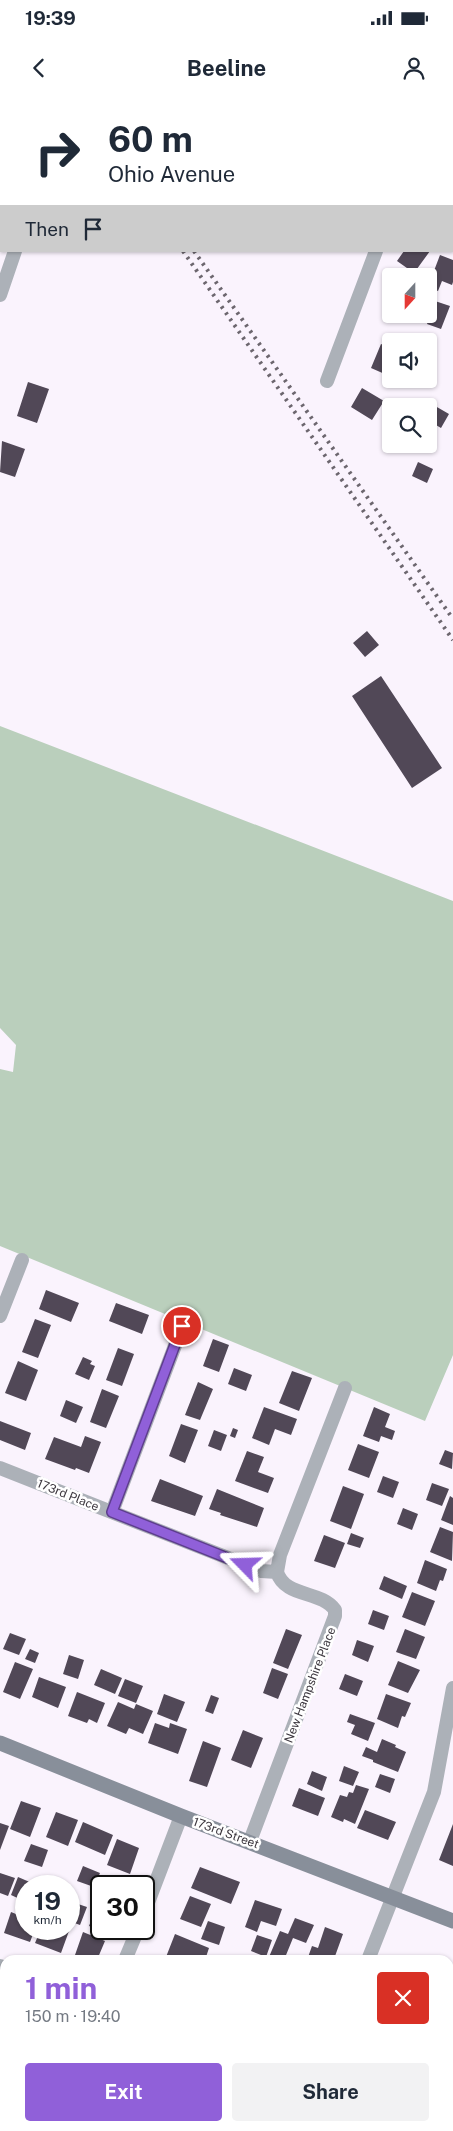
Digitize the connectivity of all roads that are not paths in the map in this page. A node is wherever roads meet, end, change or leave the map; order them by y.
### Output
1 (15, 252) edge
2 (376, 252) edge
3 (0, 295) edge
4 (327, 381) dead end
5 (22, 1260) dead end
6 (0, 1316) edge
7 (182, 1326) dead end
8 (345, 1388) dead end
9 (0, 1468) edge
10 (112, 1512) junction
11 (277, 1572) junction
12 (453, 1688) edge
13 (0, 1743) edge
14 (181, 1816) junction
15 (250, 1841) junction
16 (155, 1884) edge
17 (392, 1897) junction
18 (453, 1921) edge
19 (133, 1940) edge
20 (127, 1955) edge
21 (370, 1955) edge

1 - 3 street
2 - 4 street
5 - 6 street
7 - 10 street
8 - 11 street
9 - 10 street, 173rd Place
10 - 11 street, 173rd Place
11 - 15 street, New Hampshire Place
12 - 17 street
13 - 14 street, 173rd Street
14 - 15 street, 173rd Street
14 - 16 street
15 - 17 street, 173rd Street
17 - 18 street, 173rd Street
17 - 21 street
19 - 20 street

